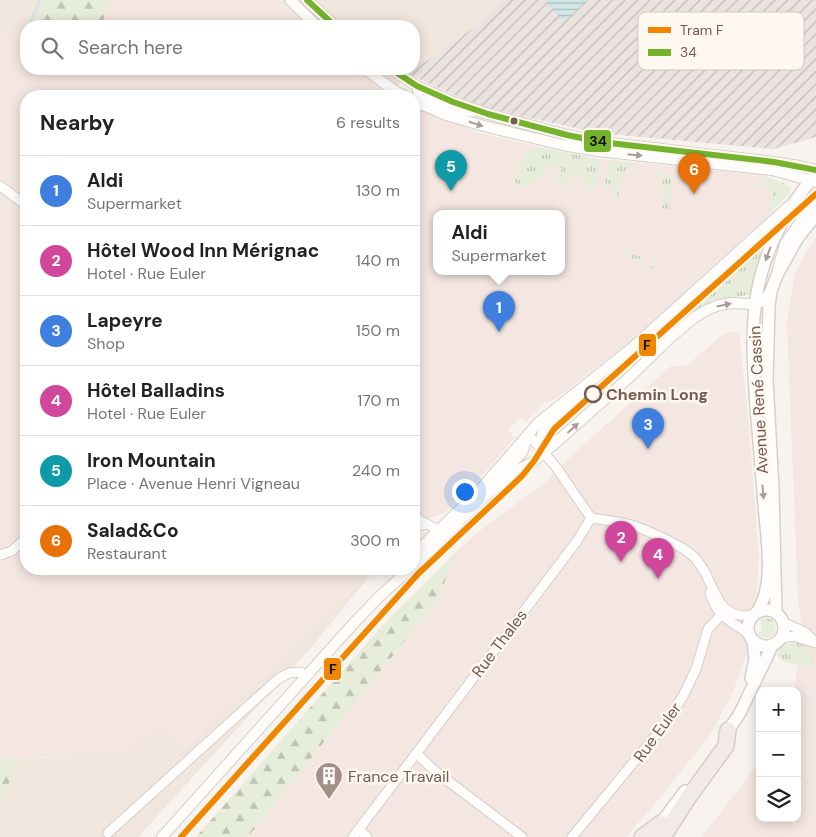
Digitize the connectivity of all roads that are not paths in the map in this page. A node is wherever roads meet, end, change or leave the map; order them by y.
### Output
1 (290, 0) edge
2 (307, 0) edge
3 (311, 20) edge
4 (329, 20) edge
5 (373, 75) edge
6 (400, 75) edge
7 (417, 86) junction
8 (395, 90) edge
9 (418, 90) edge
10 (420, 103) edge
11 (420, 107) edge
12 (488, 114) junction
13 (815, 177) edge
14 (0, 186) edge
15 (798, 195) junction
16 (20, 200) edge
17 (816, 200) edge
18 (816, 215) edge
19 (777, 275) junction
20 (771, 291) junction
21 (755, 304) junction
22 (606, 368) junction
23 (528, 434) junction
24 (543, 451) junction
25 (485, 496) junction
26 (591, 518) junction
27 (420, 520) edge
28 (427, 524) junction
29 (420, 526) edge
30 (438, 530) junction
31 (20, 544) edge
32 (435, 544) junction
33 (420, 554) edge
34 (0, 555) edge
35 (420, 557) edge
36 (396, 575) edge
37 (401, 575) edge
38 (708, 578) junction
39 (380, 596) junction
40 (776, 612) junction
41 (755, 614) junction
42 (721, 615) junction
43 (783, 622) junction
44 (751, 637) junction
45 (777, 641) junction
46 (816, 644) edge
47 (306, 677) junction
48 (744, 704) junction
49 (728, 730) joint
50 (416, 753) junction
51 (662, 830) edge
52 (108, 833) dead end
53 (356, 834) edge
54 (162, 837) edge
55 (367, 837) edge
56 (522, 837) edge
57 (572, 837) edge
58 (642, 837) edge
59 (649, 837) edge

1 - 3 street
2 - 4 street
5 - 8 street
6 - 7 street
7 - 9 street
7 - 12 street
10 - 12 street
11 -> 13 street
12 - 13 street
13 - 15 main road, Avenue René Cassin
14 - 16 street
15 -> 21 main road, Avenue René Cassin
15 - 22 street
17 - 19 street
18 - 19 main road, Avenue René Cassin
19 - 20 main road, Avenue René Cassin
20 - 21 street
20 - 40 main road, Avenue René Cassin
24 -> 21 street
21 -> 41 main road, Avenue René Cassin
22 - 23 street
22 - 24 street
23 - 24 street
23 - 25 street
23 - 30 street
24 - 25 street
24 - 26 street
25 - 32 street
26 - 38 street
26 - 50 street, Rue Thales
27 - 28 street
28 - 29 street
28 - 30 street
30 - 32 street
30 - 33 street
31 - 34 street
32 - 35 street
36 - 39 street
37 - 39 street
38 - 41 street
38 - 42 street
39 - 47 street
40 - 41 main road
40 - 43 main road
41 - 44 main road
42 - 44 street
42 - 57 street, Rue Euler
43 - 45 main road
43 - 46 street
44 - 45 main road
44 - 48 main road
45 - 46 street
45 - 48 main road
47 - 52 street
47 - 54 street
48 - 49 main road
49 - 51 highway
50 - 53 street, Rue Thales
50 - 56 street
51 - 58 highway
51 - 59 main road
53 - 55 street, Rue Thales

